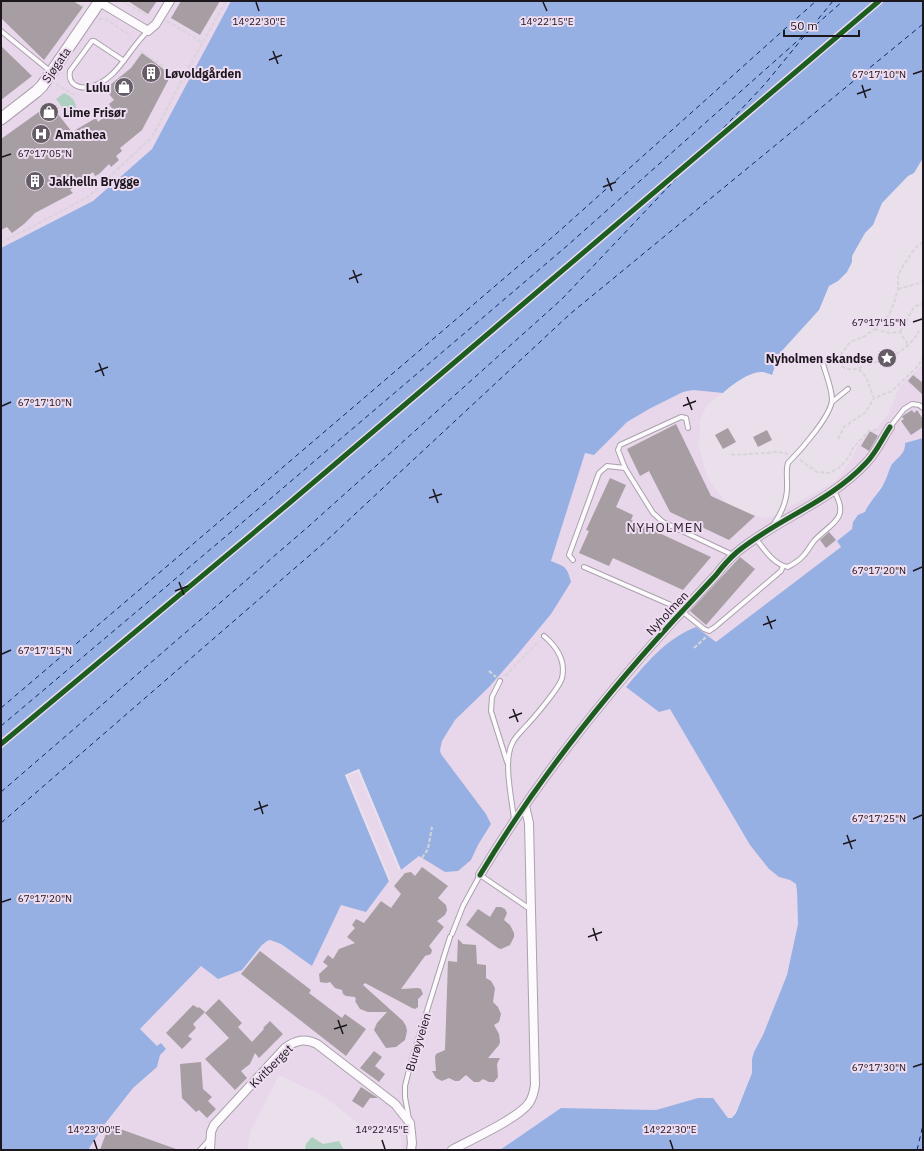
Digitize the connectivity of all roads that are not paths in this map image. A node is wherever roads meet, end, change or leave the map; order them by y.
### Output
1 (99, 1) edge
2 (170, 1) edge
3 (1, 31) edge
4 (148, 31) junction
5 (124, 61) junction
6 (51, 72) junction
7 (1, 119) edge
8 (823, 364) road end
9 (848, 389) dead end
10 (832, 402) junction
11 (923, 408) edge
12 (890, 427) joint
13 (688, 428) dead end
14 (625, 468) junction
15 (833, 490) junction
16 (769, 530) junction
17 (756, 539) junction
18 (734, 556) junction
19 (573, 560) dead end
20 (783, 566) junction
21 (584, 567) dead end
22 (682, 610) junction
23 (544, 636) road end
24 (500, 681) road end
25 (507, 764) junction
26 (525, 806) junction
27 (515, 822) junction
28 (496, 850) joint
29 (480, 875) junction
30 (531, 910) junction
31 (410, 1123) junction
32 (210, 1138) junction
33 (200, 1150) edge
34 (210, 1150) edge
35 (411, 1150) edge
36 (452, 1150) edge

1 - 4 street
1 - 6 street, Sjøgata
2 - 4 street
3 - 6 lane
4 - 5 lane
5 - 5 lane
6 - 7 street, Sjøgata
8 - 10 lane
9 - 10 lane
10 - 16 lane
11 - 12 lane
12 - 15 street, Nyholmen
13 - 14 lane
14 - 18 lane
14 - 19 lane
15 - 16 street, Nyholmen
15 - 20 lane
16 - 17 street, Nyholmen
17 - 18 street, Nyholmen
17 - 20 lane
18 - 22 street, Nyholmen
20 - 22 lane
21 - 22 lane
22 - 26 street, Nyholmen
23 - 25 lane
24 - 25 lane
25 - 27 lane
26 - 27 street, Nyholmen
26 - 30 street
27 - 28 street, Nyholmen
28 - 29 street, Burøyveien
29 - 30 lane
29 - 31 lane, Burøyveien
30 - 36 street
31 - 32 street, Kvitberget
31 - 35 street, Burøyveien
32 - 33 lane
32 - 34 street, Kvitberget

